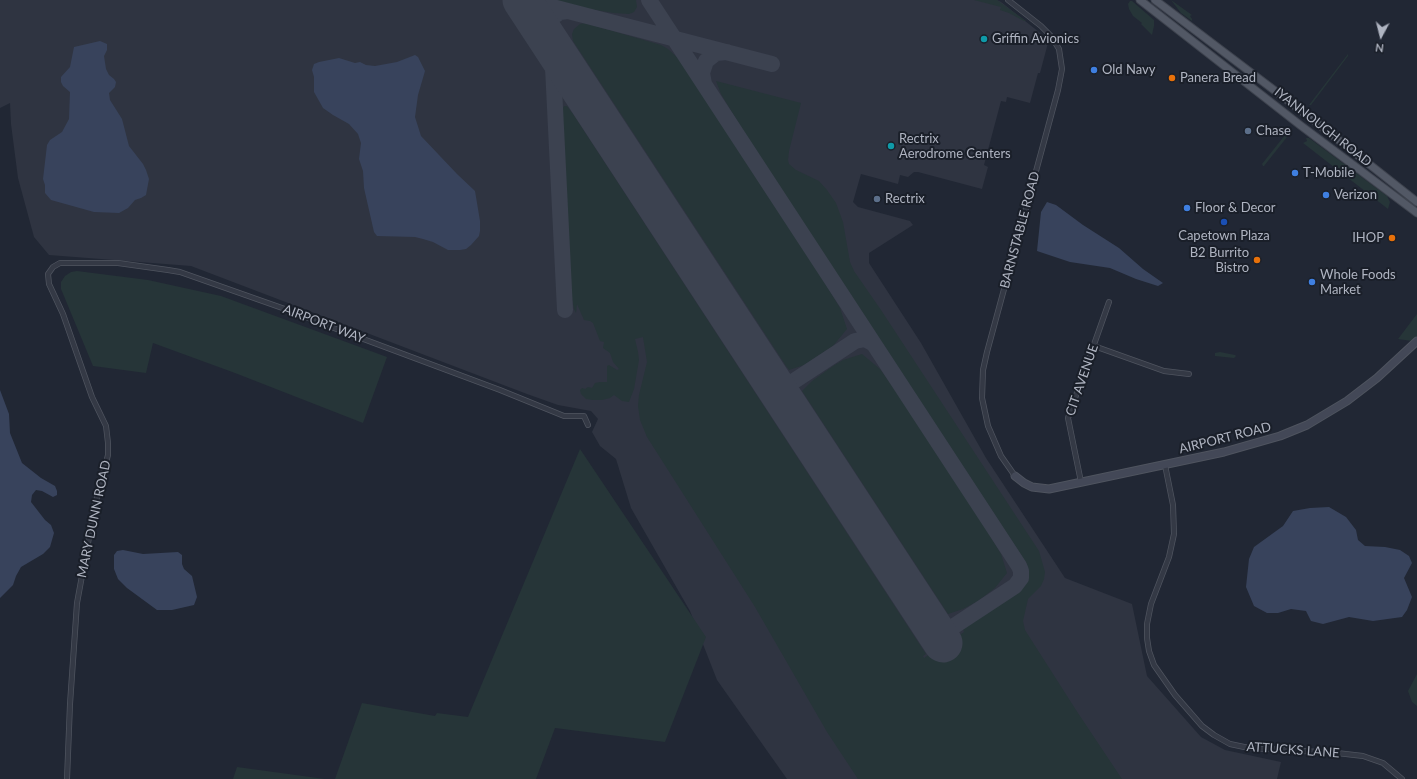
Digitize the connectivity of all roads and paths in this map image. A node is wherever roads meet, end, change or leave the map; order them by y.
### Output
1 (1008, 0) edge
2 (1140, 0) edge
3 (1155, 0) edge
4 (1417, 202) edge
5 (1417, 213) edge
6 (50, 270) joint
7 (1109, 302) dead end
8 (1417, 341) edge
9 (1094, 346) junction
10 (1189, 374) dead end
11 (588, 425) dead end
12 (1165, 465) junction
13 (1015, 476) joint
14 (1081, 482) junction
15 (67, 779) edge
16 (1402, 779) edge

1 - 13 street, BARNSTABLE ROAD
2 - 5 main road, IYANNOUGH ROAD
3 - 4 main road, IYANNOUGH ROAD
6 - 11 street, AIRPORT WAY
6 - 15 street, MARY DUNN ROAD
7 - 9 street, CIT AVENUE
8 - 12 street, AIRPORT ROAD
9 - 10 street
9 - 14 street, CIT AVENUE
12 - 14 street, AIRPORT ROAD
12 - 16 street, ATTUCKS LANE
13 - 14 street, AIRPORT ROAD

